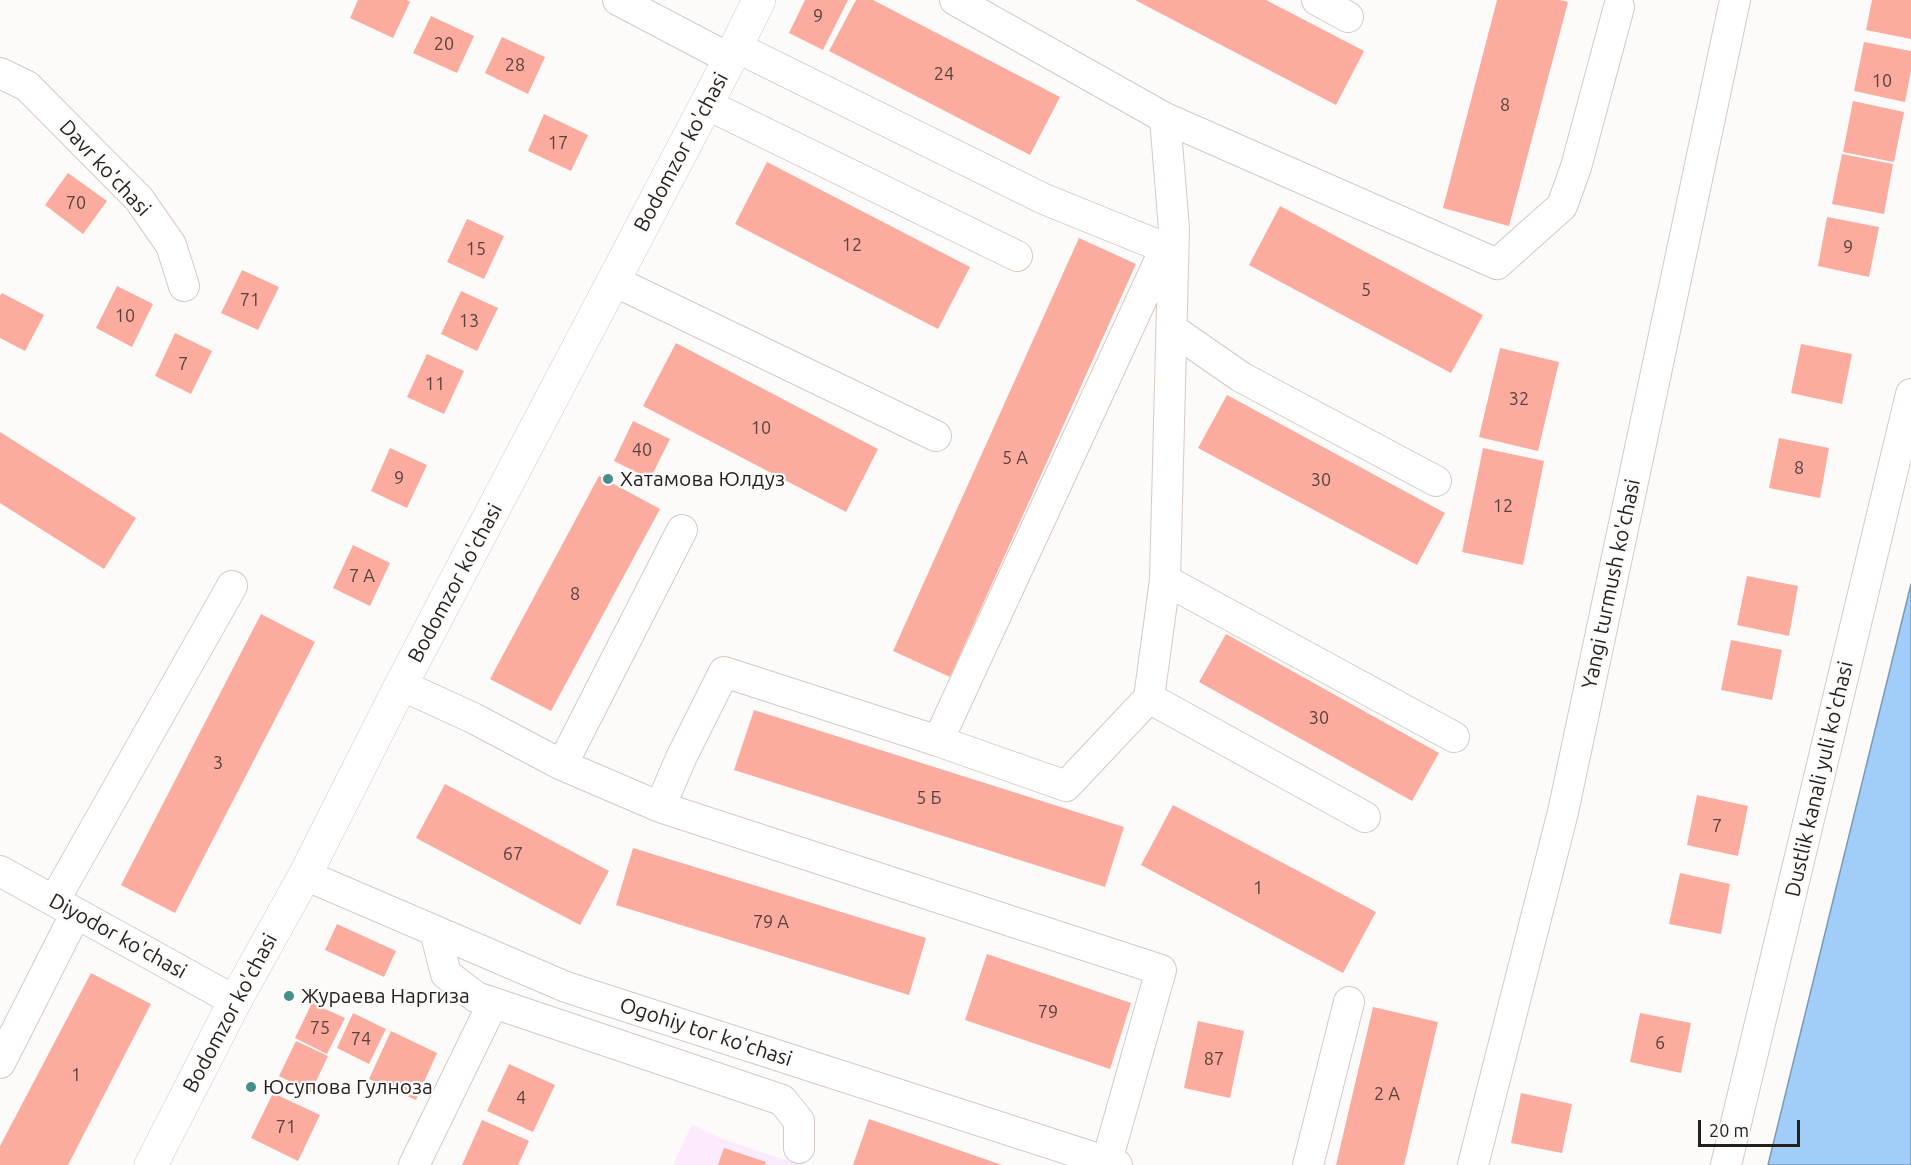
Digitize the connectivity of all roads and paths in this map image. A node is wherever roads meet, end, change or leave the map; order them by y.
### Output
1 (618, 0) edge
2 (759, 0) edge
3 (1317, 0) edge
4 (1735, 0) edge
5 (974, 4) edge
6 (1619, 7) dead end
7 (1348, 16) dead end
8 (733, 53) junction
9 (0, 73) edge
10 (706, 105) junction
11 (1165, 118) junction
12 (1169, 238) junction
13 (1017, 256) dead end
14 (614, 280) junction
15 (184, 286) dead end
16 (1172, 329) junction
17 (1911, 394) edge
18 (936, 436) dead end
19 (1436, 481) dead end
20 (682, 530) dead end
21 (1165, 580) junction
22 (232, 586) dead end
23 (401, 685) junction
24 (1149, 698) junction
25 (1454, 737) dead end
26 (938, 741) junction
27 (562, 765) junction
28 (660, 807) junction
29 (1365, 817) dead end
30 (0, 871) edge
31 (305, 876) junction
32 (65, 907) junction
33 (435, 931) junction
34 (235, 1001) junction
35 (1349, 1002) dead end
36 (493, 1003) junction
37 (0, 1062) edge
38 (799, 1148) dead end
39 (1112, 1163) edge
40 (150, 1165) edge
41 (414, 1165) edge
42 (1308, 1165) edge
43 (1473, 1165) edge
44 (1726, 1165) edge

1 - 8 street
2 - 8 street, Bodomzor ko'chasi
3 - 7 street
4 - 43 street, Yangi turmush ko'chasi
5 - 11 street
6 - 11 street
8 - 10 street, Bodomzor ko'chasi
8 - 12 street
9 - 15 street, Davr ko'chasi
10 - 13 street
10 - 14 street, Bodomzor ko'chasi
11 - 12 street
12 - 16 street
12 - 26 street
14 - 18 street
14 - 23 street, Bodomzor ko'chasi
16 - 19 street
16 - 21 street
17 - 44 street, Dustlik kanali yuli ko'chasi
20 - 27 street
21 - 24 street
21 - 25 street
22 - 32 street
23 - 27 street
23 - 31 street, Bodomzor ko'chasi
24 - 26 street
24 - 29 street
26 - 28 street
27 - 28 street
28 - 39 street
30 - 32 street, Diyodor ko'chasi
31 - 33 street, Ogohiy tor ko'chasi
31 - 34 street, Bodomzor ko'chasi
32 - 34 street, Diyodor ko'chasi
32 - 37 street
33 - 36 street
33 - 39 street, Ogohiy tor ko'chasi
34 - 40 street, Bodomzor ko'chasi
35 - 42 street
36 - 38 street
36 - 41 street

